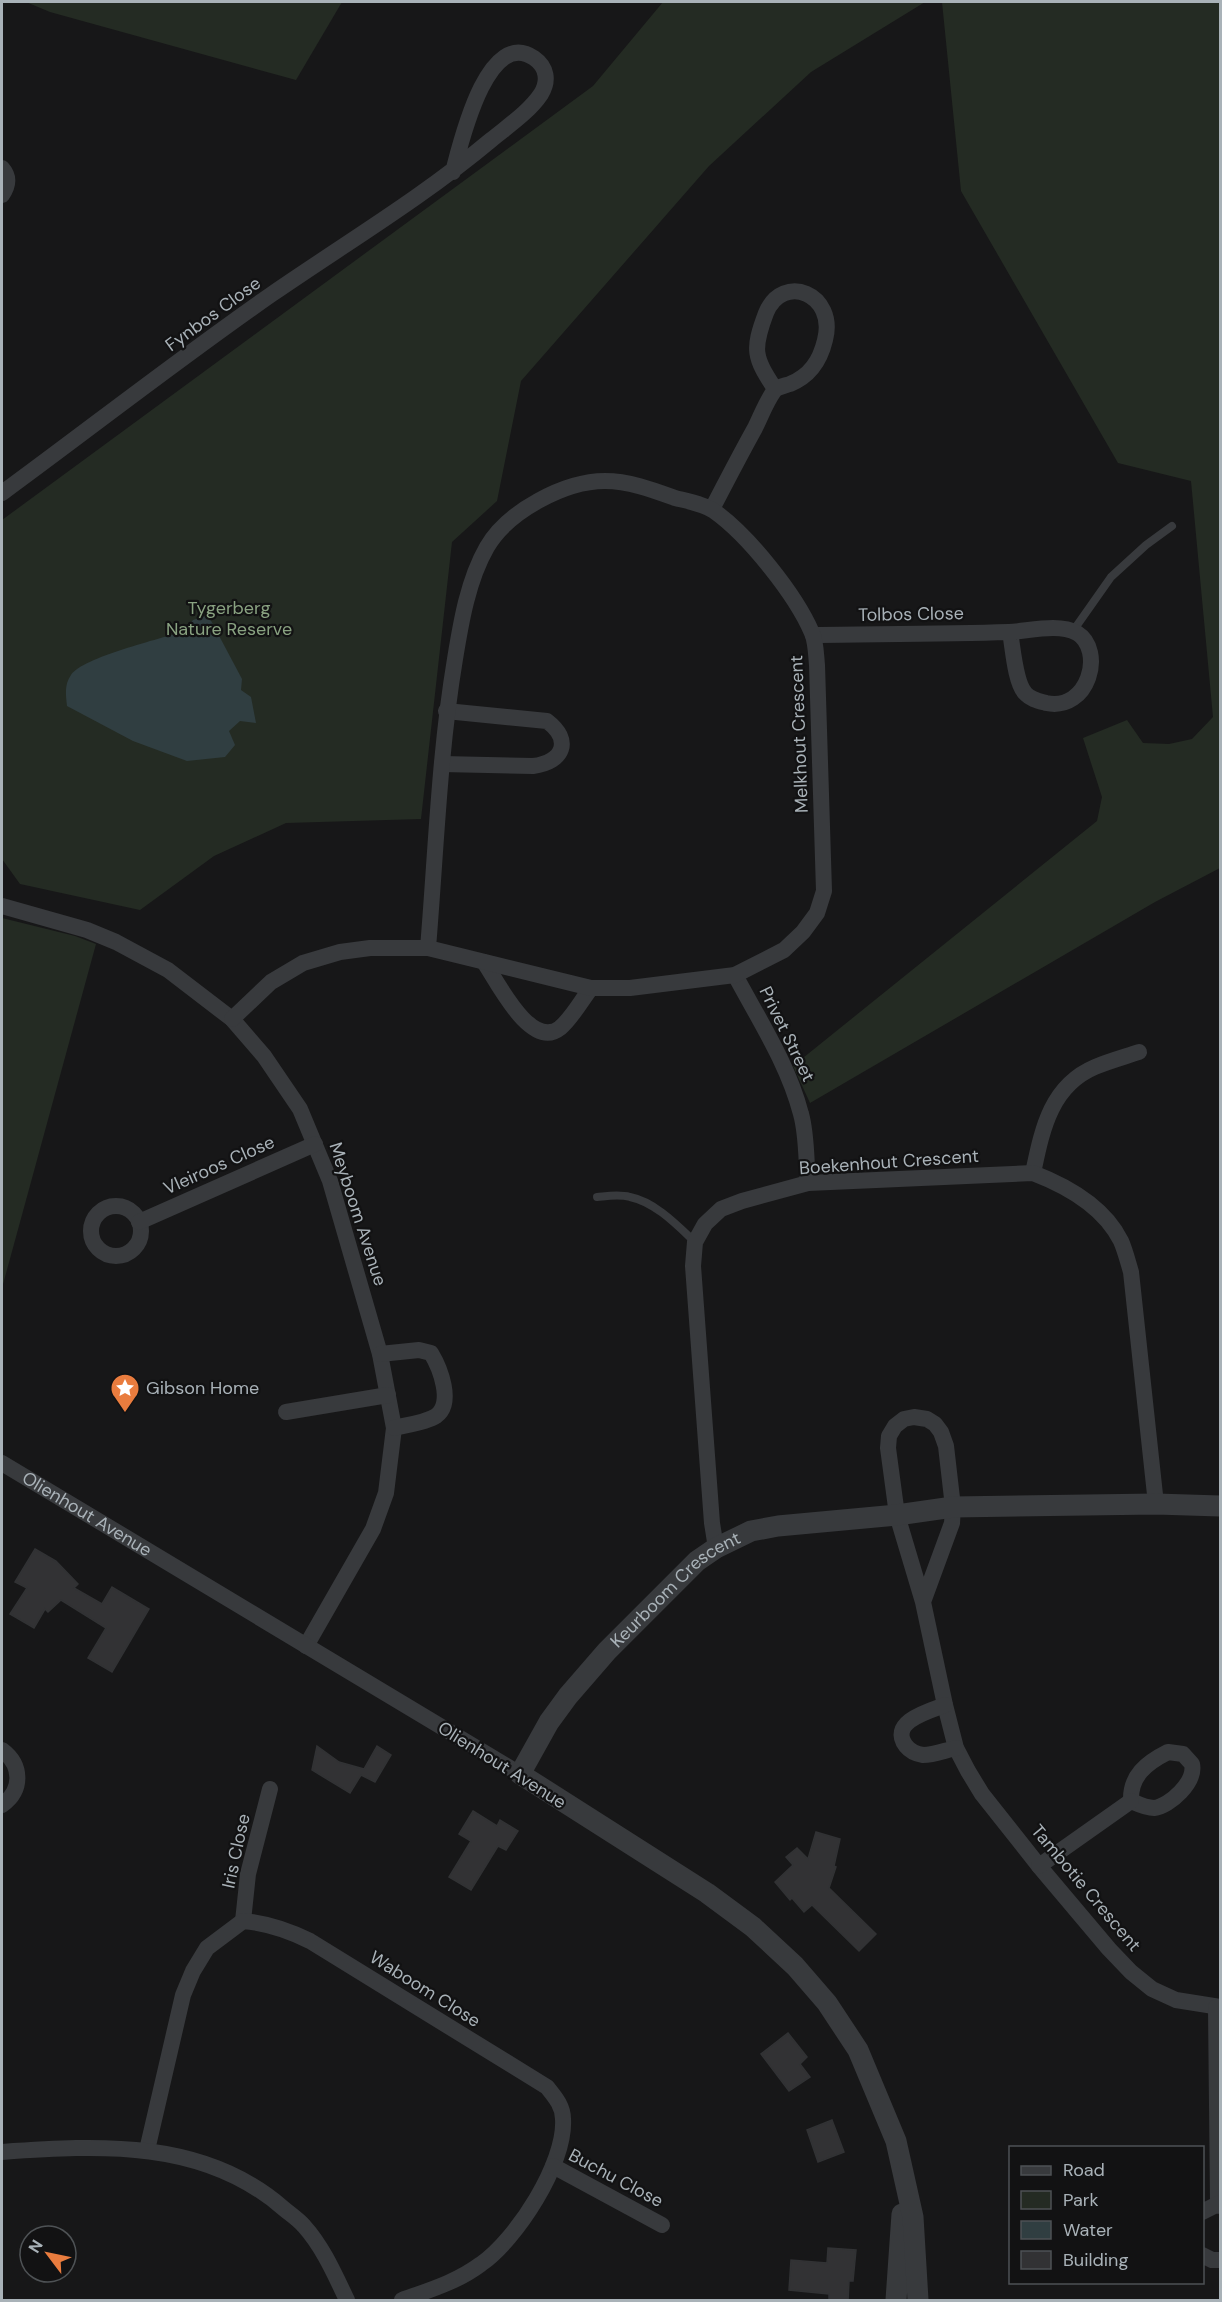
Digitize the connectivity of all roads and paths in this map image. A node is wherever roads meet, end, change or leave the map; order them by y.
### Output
1 (2, 168) edge
2 (453, 172) junction
3 (2, 195) edge
4 (775, 389) junction
5 (2, 494) edge
6 (712, 509) junction
7 (1172, 526) dead end
8 (1010, 632) junction
9 (1073, 632) junction
10 (813, 635) junction
11 (447, 711) junction
12 (442, 764) junction
13 (2, 906) edge
14 (428, 948) junction
15 (484, 962) junction
16 (735, 975) junction
17 (591, 988) junction
18 (232, 1019) junction
19 (1139, 1052) dead end
20 (315, 1144) junction
21 (1033, 1173) junction
22 (808, 1183) junction
23 (597, 1197) dead end
24 (139, 1222) dead end
25 (695, 1242) junction
26 (380, 1354) junction
27 (388, 1395) junction
28 (286, 1412) dead end
29 (394, 1428) junction
30 (2, 1463) edge
31 (1156, 1504) junction
32 (1221, 1506) edge
33 (953, 1507) junction
34 (897, 1515) junction
35 (716, 1548) junction
36 (923, 1602) junction
37 (306, 1646) junction
38 (945, 1705) junction
39 (956, 1748) junction
40 (2, 1750) edge
41 (520, 1774) junction
42 (270, 1789) dead end
43 (1131, 1801) dead end
44 (2, 1805) edge
45 (1039, 1866) junction
46 (243, 1921) junction
47 (1218, 2007) edge
48 (147, 2150) junction
49 (2, 2152) edge
50 (902, 2165) junction
51 (553, 2166) junction
52 (1219, 2205) edge
53 (1204, 2212) edge
54 (662, 2225) dead end
55 (1204, 2256) edge
56 (1221, 2260) edge
57 (347, 2301) edge
58 (402, 2301) edge
59 (896, 2301) edge
60 (918, 2301) edge

1 - 3 street
2 - 2 street, Fynbos Close
2 - 5 street, Fynbos Close
4 - 4 street
4 - 6 street
6 - 10 street, Melkhout Crescent
6 - 11 street, Melkhout Crescent
7 - 9 lane
8 - 9 street, Tolbos Close
8 - 9 street
8 - 10 street, Tolbos Close
10 - 16 street, Melkhout Crescent
11 - 12 street, Melkhout Crescent
11 - 12 street
12 - 14 street, Melkhout Crescent
13 - 18 street, Meyboom Avenue
14 - 15 street, Melkhout Crescent
14 - 18 street, Melkhout Crescent
15 - 17 street, Melkhout Crescent
15 - 17 street
16 - 17 street, Melkhout Crescent
16 - 22 street, Privet Street
18 - 20 street, Meyboom Avenue
19 - 21 street
20 - 24 street, Vleiroos Close
20 - 26 street, Meyboom Avenue
21 - 22 street, Boekenhout Crescent
21 - 31 street, Boekenhout Crescent
22 - 25 street, Boekenhout Crescent
23 - 25 lane
25 - 35 street
26 - 27 street, Meyboom Avenue
26 - 29 street
27 - 28 street
27 - 29 street, Meyboom Avenue
29 - 37 street, Meyboom Avenue
30 - 37 street, Olienhout Avenue
31 - 32 street, Keurboom Crescent
31 - 33 street, Keurboom Crescent
33 - 34 street, Keurboom Crescent
33 - 34 street
33 - 36 street
34 - 35 street, Keurboom Crescent
34 - 36 street, Tambotie Crescent
35 - 41 street, Keurboom Crescent
36 - 38 street, Tambotie Crescent
37 - 41 street, Olienhout Avenue
38 - 39 street, Tambotie Crescent
38 - 39 street
39 - 45 street, Tambotie Crescent
40 - 44 street
41 - 50 street, Olienhout Avenue
42 - 46 street, Iris Close
43 - 45 street
45 - 47 street, Tambotie Crescent
46 - 48 street
46 - 51 street, Waboom Close
47 - 52 street
48 - 49 street
48 - 57 street
50 - 59 street, Olienhout Avenue
50 - 60 street, Olienhout Avenue
51 - 54 street, Buchu Close
51 - 58 street, Waboom Close
52 - 53 street
55 - 56 street

